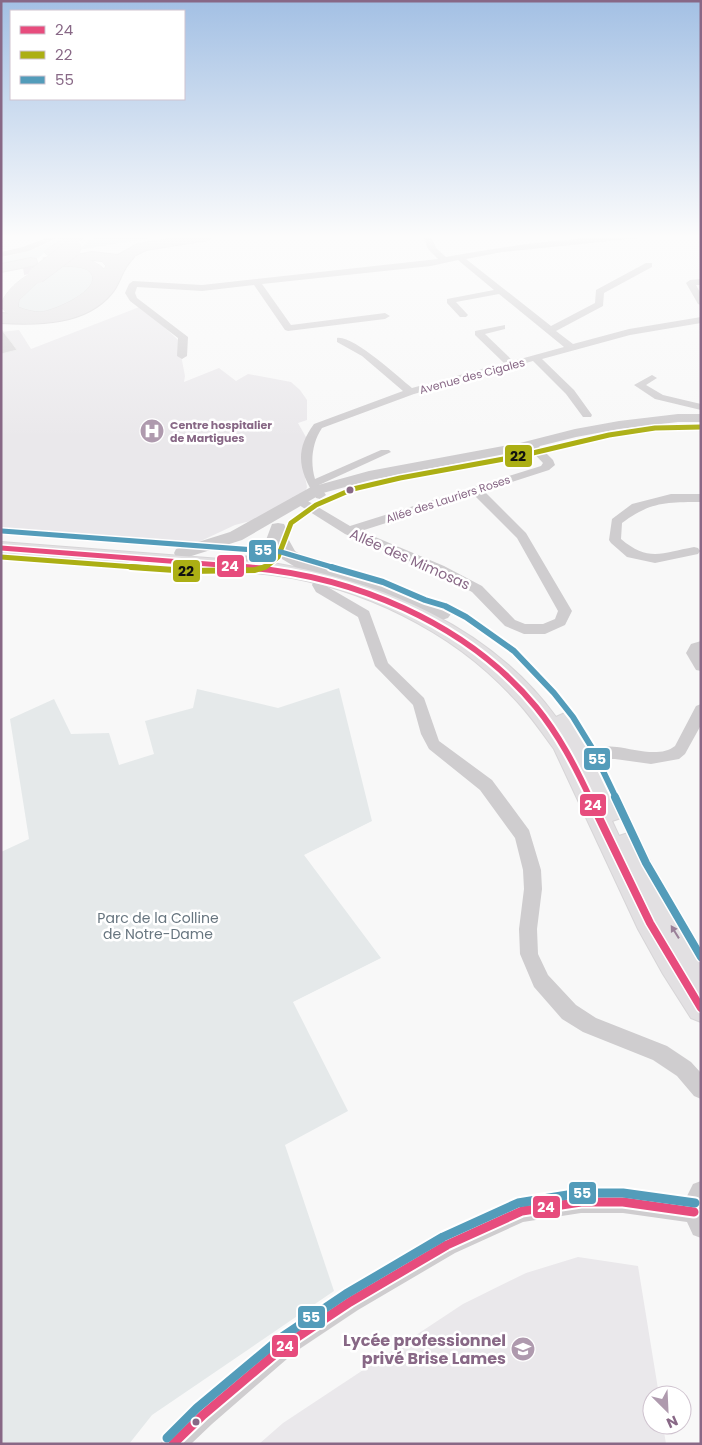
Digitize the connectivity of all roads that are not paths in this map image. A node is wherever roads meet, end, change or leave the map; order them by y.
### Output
1 (9, 303) edge
2 (79, 303) edge
3 (90, 303) edge
4 (139, 303) edge
5 (271, 303) edge
6 (452, 303) edge
7 (517, 303) edge
8 (600, 303) edge
9 (463, 315) dead end
10 (385, 316) dead end
11 (1, 318) edge
12 (701, 320) edge
13 (686, 322) junction
14 (502, 327) dead end
15 (550, 330) junction
16 (701, 330) edge
17 (340, 340) dead end
18 (572, 348) junction
19 (182, 356) dead end
20 (536, 359) junction
21 (512, 365) junction
22 (652, 378) dead end
23 (410, 392) junction
24 (701, 407) edge
25 (587, 415) dead end
26 (701, 418) edge
27 (531, 444) junction
28 (385, 452) dead end
29 (316, 489) junction
30 (476, 490) junction
31 (701, 498) edge
32 (300, 502) junction
33 (272, 516) junction
34 (349, 532) junction
35 (277, 534) junction
36 (1, 540) edge
37 (1, 548) edge
38 (694, 551) dead end
39 (186, 558) junction
40 (259, 562) junction
41 (321, 578) junction
42 (442, 614) junction
43 (701, 646) edge
44 (701, 666) edge
45 (701, 710) edge
46 (576, 753) junction
47 (701, 974) edge
48 (701, 1008) edge
49 (701, 1089) edge
50 (699, 1210) edge
51 (173, 1444) edge

1 - 2 highway
3 - 11 main road
4 - 19 street
5 - 10 street
6 - 9 street
7 - 15 street
8 - 15 street
12 - 13 street, Avenue des Cigales
13 - 16 street
13 - 18 street, Avenue des Cigales
14 - 21 street
15 - 18 street
17 - 23 street
18 - 20 street, Avenue des Cigales
20 - 21 street, Avenue des Cigales
20 - 25 street
21 - 23 street, Avenue des Cigales
22 - 24 street
23 - 29 street, Avenue des Cigales
26 - 27 street
27 - 29 street
27 - 30 street, Allée des Lauriers Roses
28 - 29 street
29 - 32 street
30 - 34 street, Allée des Lauriers Roses
30 - 34 street, Allée des Mimosas
31 - 38 street
32 - 33 street
32 - 34 street, Allée des Mimosas
32 - 35 street
33 - 39 street
33 - 40 street
35 - 40 street
35 - 42 street
36 - 39 main road
37 - 39 main road
39 - 40 main road
40 - 41 main road
40 - 42 main road
41 - 46 main road
41 - 49 street
42 - 46 main road
43 - 44 street
45 - 46 street
47 -> 46 main road
46 - 48 main road
50 - 51 street

